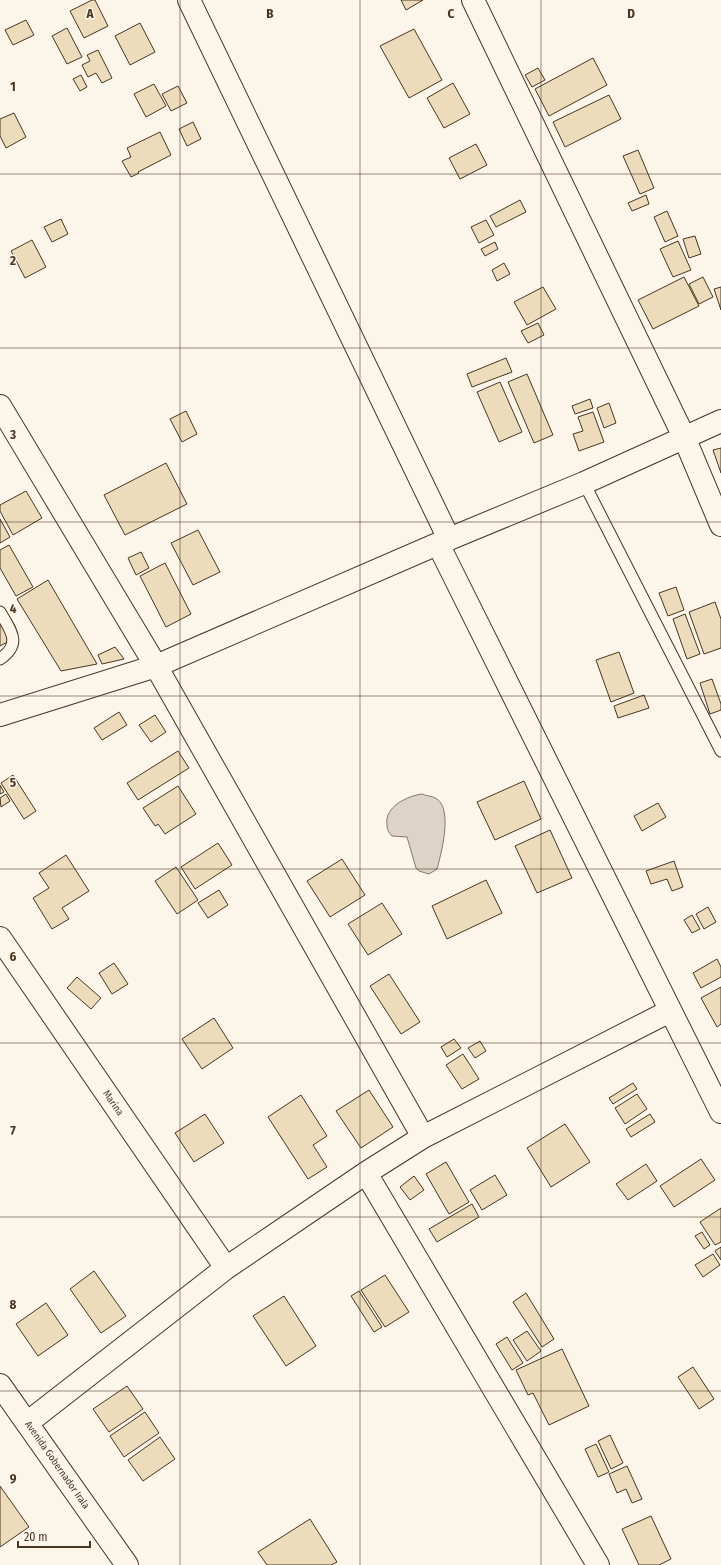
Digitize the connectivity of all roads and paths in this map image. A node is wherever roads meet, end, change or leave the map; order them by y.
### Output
1 (189, 0) edge
2 (473, 0) edge
3 (0, 406) edge
4 (721, 421) edge
5 (684, 437) junction
6 (584, 482) junction
7 (721, 525) edge
8 (443, 541) junction
9 (0, 612) edge
10 (0, 659) edge
11 (156, 666) junction
12 (0, 714) edge
13 (721, 751) edge
14 (0, 938) edge
15 (670, 1011) junction
16 (721, 1112) edge
17 (423, 1137) junction
18 (366, 1173) junction
19 (226, 1268) junction
20 (0, 1385) edge
21 (27, 1423) junction
22 (127, 1565) edge
23 (598, 1565) edge

1 - 8 street
2 - 5 street
3 - 11 street
4 - 5 street
5 - 6 street
5 - 7 street
6 - 8 street
6 - 13 lane
8 - 11 street
8 - 15 street
9 - 10 lane
11 - 12 street
11 - 17 street
14 - 19 street, Marina
15 - 16 street
15 - 17 street
17 - 18 street
18 - 19 street
18 - 23 street
19 - 21 street
20 - 21 street, Avenida Gobernador Irala
21 - 22 street, Avenida Gobernador Irala

